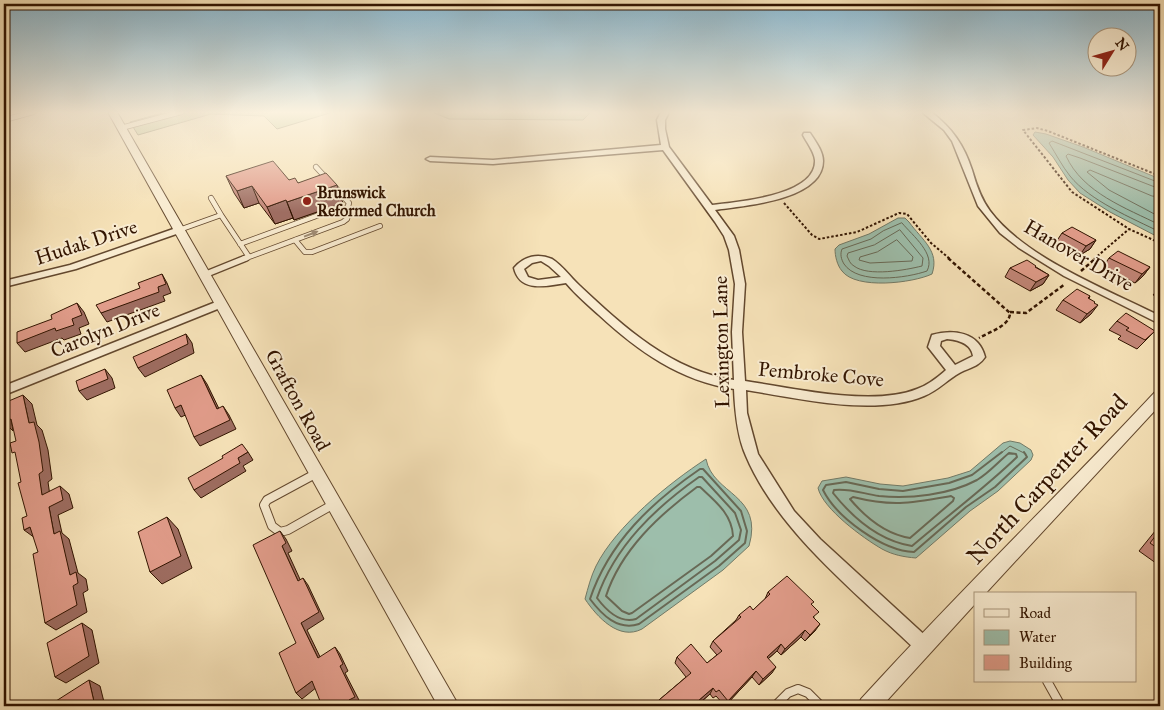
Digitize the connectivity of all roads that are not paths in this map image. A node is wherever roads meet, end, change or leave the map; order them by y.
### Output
1 (131, 145) edge
2 (813, 145) edge
3 (957, 145) edge
4 (665, 147) joint
5 (430, 158) dead end
6 (316, 167) dead end
7 (211, 198) dead end
8 (710, 208) junction
9 (347, 209) junction
10 (221, 215) junction
11 (380, 226) dead end
12 (179, 230) junction
13 (296, 240) junction
14 (240, 244) junction
15 (249, 257) junction
16 (204, 275) junction
17 (567, 280) dead end
18 (4, 284) edge
19 (221, 304) junction
20 (1160, 320) edge
21 (952, 371) junction
22 (738, 385) junction
23 (4, 391) edge
24 (1160, 396) edge
25 (316, 473) junction
26 (334, 504) junction
27 (980, 592) edge
28 (972, 601) edge
29 (922, 645) junction
30 (1048, 682) edge
31 (449, 706) edge
32 (775, 706) edge
33 (821, 706) edge
34 (868, 706) edge
35 (1061, 706) edge

1 - 12 street, Grafton Road
2 - 8 street
3 - 20 street, Hanover Drive
4 - 5 street
4 - 8 street, Lexington Lane
6 - 9 lane
7 - 10 lane
8 - 22 street, Lexington Lane
13 -> 9 lane
9 - 14 lane
10 - 12 lane
10 - 14 lane
11 - 13 lane
12 - 16 street, Grafton Road
12 - 18 street, Hudak Drive
13 - 15 lane
14 - 15 lane
15 - 16 lane
16 - 19 street, Grafton Road
17 - 22 street, Pembroke Cove
19 - 23 street, Carolyn Drive
19 - 25 street, Grafton Road
21 - 21 street, Pembroke Cove
21 - 22 street, Pembroke Cove
22 - 29 street, Lexington Lane
24 - 27 street, North Carpenter Road
25 - 26 street, Grafton Road
25 - 26 lane
26 - 31 street, Grafton Road
28 - 29 street, North Carpenter Road
29 - 34 street, North Carpenter Road
30 - 35 lane
32 - 33 lane

